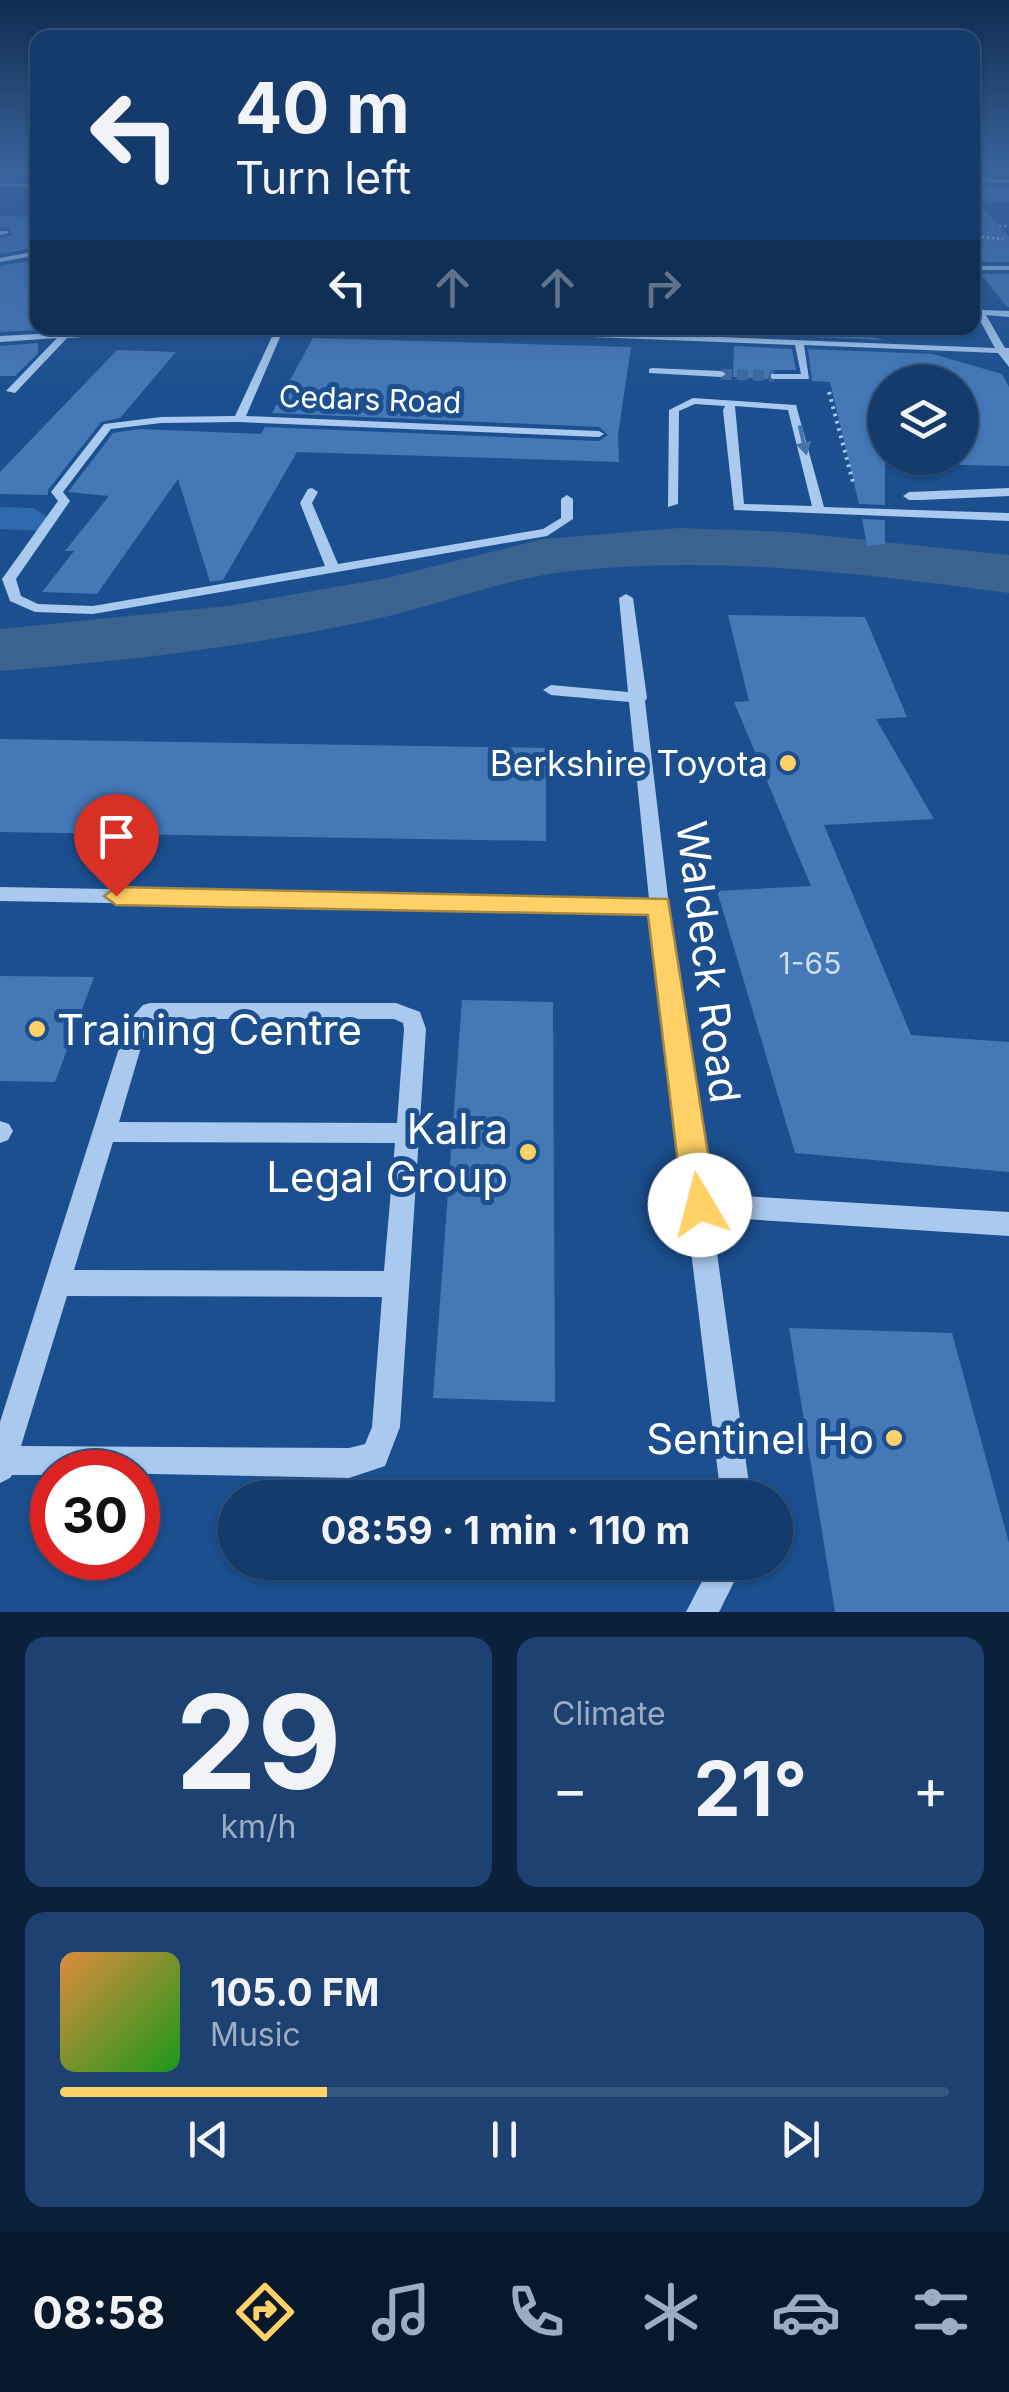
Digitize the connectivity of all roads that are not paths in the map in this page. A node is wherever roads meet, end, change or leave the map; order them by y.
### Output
1 (30, 254) edge
2 (0, 260) edge
3 (980, 268) edge
4 (1009, 268) edge
5 (980, 309) edge
6 (982, 312) junction
7 (1009, 314) edge
8 (52, 335) edge
9 (64, 335) edge
10 (277, 335) edge
11 (758, 335) edge
12 (0, 339) edge
13 (799, 341) junction
14 (1006, 351) edge
15 (1009, 364) edge
16 (652, 371) dead end
17 (721, 374) tunnel mouth
18 (774, 376) tunnel mouth
19 (11, 391) dead end
20 (734, 403) junction
21 (239, 419) junction
22 (599, 434) dead end
23 (312, 492) dead end
24 (1009, 492) edge
25 (908, 496) dead end
26 (567, 500) dead end
27 (672, 504) dead end
28 (819, 510) junction
29 (1009, 517) edge
30 (332, 569) junction
31 (626, 598) dead end
32 (550, 690) dead end
33 (638, 698) junction
34 (0, 894) edge
35 (659, 906) junction
36 (104, 1132) junction
37 (406, 1133) junction
38 (700, 1205) junction
39 (1009, 1224) edge
40 (58, 1283) junction
41 (396, 1284) junction
42 (2, 1464) edge
43 (734, 1480) edge
44 (719, 1580) edge
45 (702, 1612) edge

1 - 2 street
3 - 4 street
5 - 6 street
6 - 7 street
6 - 14 street
8 - 12 street
9 - 19 street
10 - 21 street, Cedars Road
11 - 13 street
13 - 14 street
13 - 18 street
14 - 15 street
16 - 17 street
20 - 27 street
20 -> 28 street
20 - 28 street
21 - 22 street, Cedars Road
21 - 30 street
23 - 30 street
24 - 25 street
26 - 30 street
28 - 29 street
31 - 33 street, Waldeck Road
32 - 33 street
33 - 35 street, Waldeck Road
34 - 35 street
35 - 38 street, Waldeck Road
36 - 37 street
36 - 37 street
36 - 40 street
37 - 41 street
38 - 39 street
38 - 43 street, Waldeck Road
40 - 41 street
40 - 42 street
41 - 42 street
44 - 45 street

